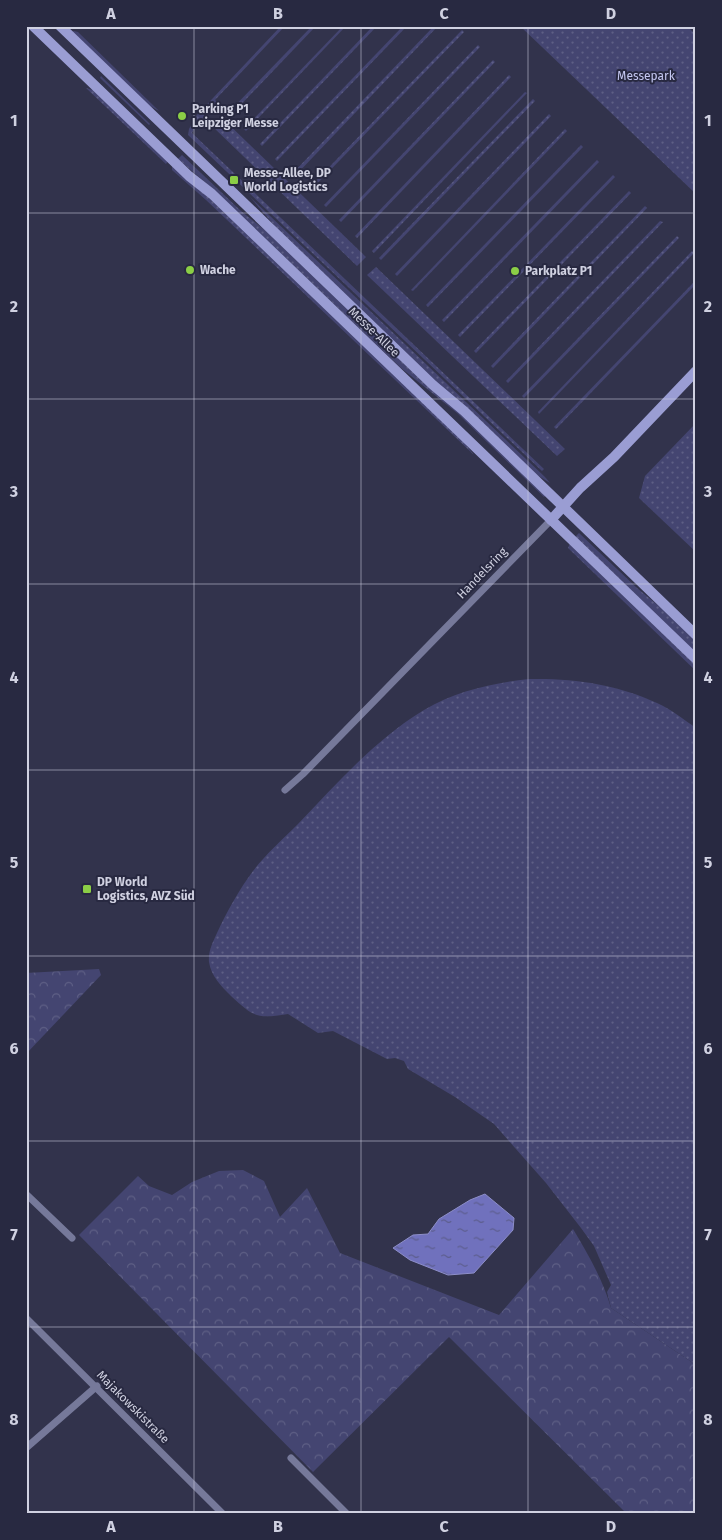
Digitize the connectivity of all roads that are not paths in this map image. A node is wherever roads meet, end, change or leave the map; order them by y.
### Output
1 (33, 26) edge
2 (60, 26) edge
3 (696, 371) edge
4 (563, 506) junction
5 (551, 520) junction
6 (696, 635) edge
7 (696, 659) edge
8 (285, 790) dead end
9 (26, 1194) edge
10 (72, 1238) dead end
11 (26, 1318) edge
12 (96, 1386) junction
13 (26, 1448) edge
14 (291, 1458) dead end
15 (221, 1511) edge
16 (212, 1514) edge
17 (347, 1514) edge

1 - 5 main road, Messe-Allee
2 - 4 main road, Messe-Allee
3 - 4 main road, Handelsring
4 - 5 main road, Handelsring
4 - 6 main road, Messe-Allee
5 - 7 main road, Messe-Allee
5 - 8 street, Handelsring
9 - 10 street
11 - 12 street, Majakowskistraße
12 - 13 street
12 - 15 street, Majakowskistraße
14 - 17 street
15 - 16 street

